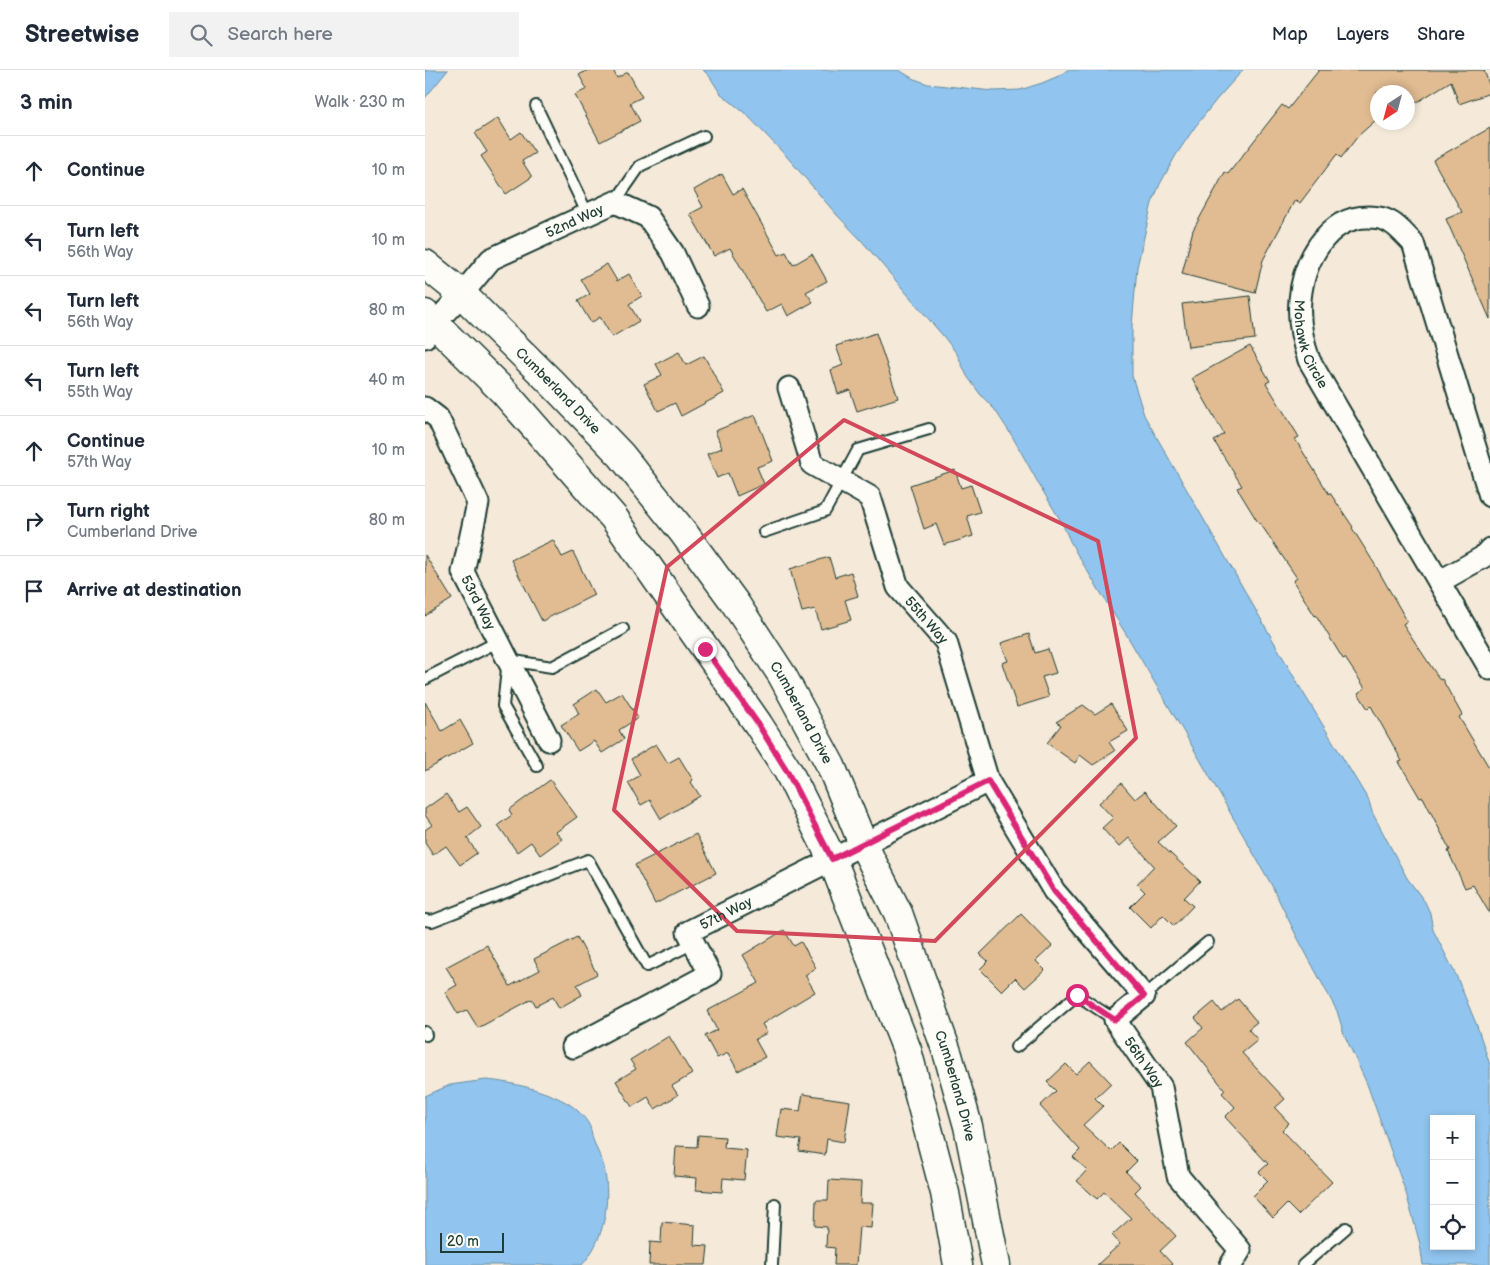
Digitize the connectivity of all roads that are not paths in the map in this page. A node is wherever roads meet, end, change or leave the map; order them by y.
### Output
1 (536, 106) dead end
2 (704, 136) dead end
3 (615, 202) junction
4 (588, 215) junction
5 (425, 264) edge
6 (698, 306) dead end
7 (439, 315) edge
8 (789, 388) dead end
9 (425, 408) edge
10 (929, 429) dead end
11 (841, 481) junction
12 (1490, 496) edge
13 (764, 532) dead end
14 (1490, 549) edge
15 (1439, 582) junction
16 (623, 629) dead end
17 (503, 650) junction
18 (1490, 670) edge
19 (425, 679) edge
20 (549, 740) dead end
21 (537, 766) dead end
22 (988, 781) junction
23 (863, 844) junction
24 (832, 859) junction
25 (425, 920) edge
26 (1208, 942) dead end
27 (694, 943) junction
28 (1144, 996) junction
29 (1115, 1020) junction
30 (573, 1047) dead end
31 (1016, 1047) dead end
32 (775, 1204) dead end
33 (1345, 1228) dead end
34 (772, 1265) edge
35 (958, 1265) edge
36 (996, 1265) edge
37 (1231, 1265) edge
38 (1303, 1265) edge

1 - 4 lane
2 - 3 lane
3 - 4 street, 52nd Way
3 - 6 street, 52nd Way
4 - 7 street, 52nd Way
5 - 7 street, Cumberland Drive
7 - 23 street, Cumberland Drive
7 - 24 street, Cumberland Drive
8 - 11 street, 55th Way
9 - 17 street, 53rd Way
10 - 11 lane
11 - 13 lane
11 - 22 street, 55th Way
12 - 15 street, Mohawk Circle
14 - 15 street
15 - 18 street, Mohawk Circle
16 - 17 lane
17 - 19 lane
17 - 20 street, 53rd Way
17 - 21 lane
22 - 23 street
22 - 28 street
23 - 24 street, 57th Way
23 - 36 street, Cumberland Drive
24 - 27 street, 57th Way
24 - 35 street, Cumberland Drive
25 - 27 lane
26 - 28 lane
27 - 30 street, 57th Way
28 - 29 street, 56th Way
29 - 31 lane
29 - 37 street, 56th Way
32 - 34 lane
33 - 38 lane

